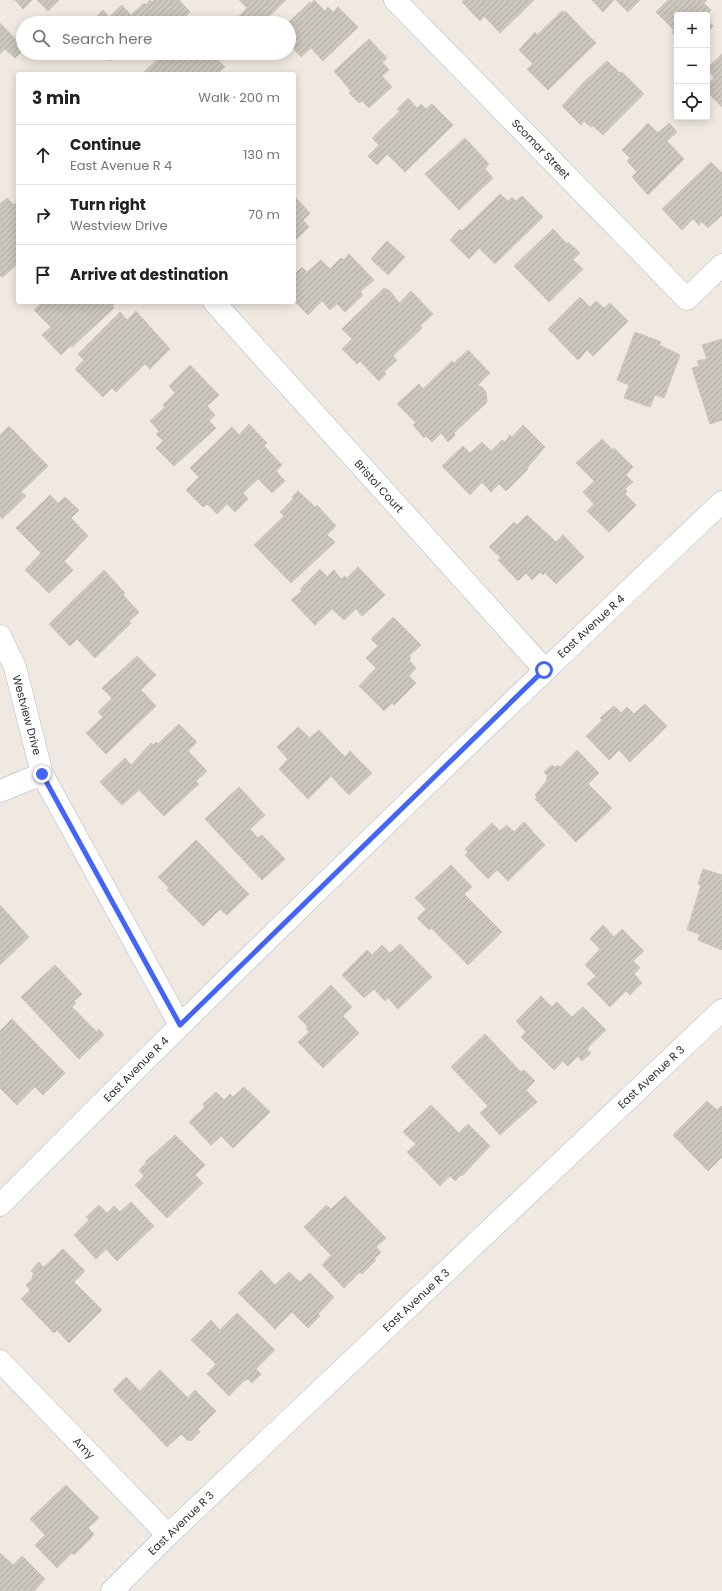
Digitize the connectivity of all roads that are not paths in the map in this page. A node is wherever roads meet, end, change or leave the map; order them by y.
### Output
1 (395, 0) edge
2 (722, 265) edge
3 (216, 304) edge
4 (722, 502) edge
5 (0, 636) edge
6 (544, 670) junction
7 (42, 774) junction
8 (0, 791) edge
9 (722, 1010) edge
10 (180, 1025) junction
11 (0, 1205) edge
12 (0, 1361) edge
13 (168, 1535) junction
14 (112, 1591) edge

1 - 2 street, Scomar Street
3 - 6 street, Bristol Court
4 - 6 street, East Avenue R 4
5 - 7 street, Westview Drive
6 - 10 street, East Avenue R 4
7 - 8 street
7 - 10 street, Westview Drive
9 - 13 street, East Avenue R 3
10 - 11 street, East Avenue R 4
12 - 13 street, Amy
13 - 14 street, East Avenue R 3

